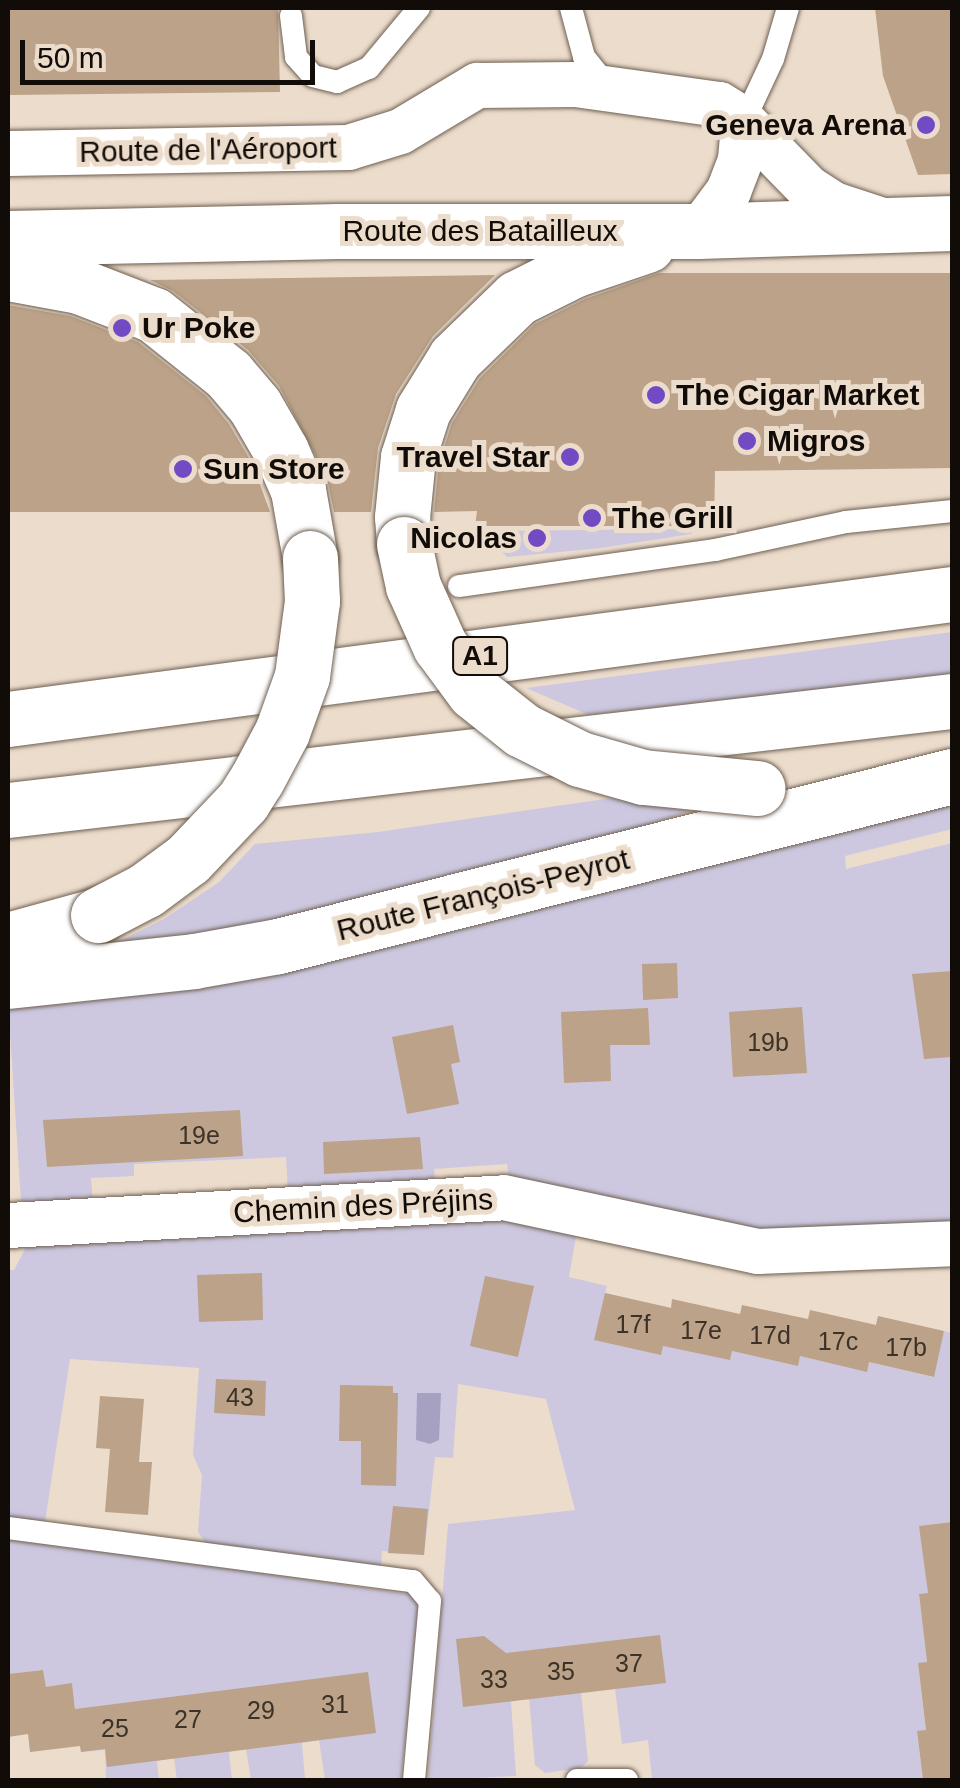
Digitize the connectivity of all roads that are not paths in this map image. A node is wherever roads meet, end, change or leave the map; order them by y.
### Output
1 (419, 8) edge
2 (572, 8) edge
3 (788, 8) edge
4 (290, 16) dead end
5 (614, 89) junction
6 (743, 123) junction
7 (8, 153) edge
8 (887, 222) junction
9 (952, 223) edge
10 (698, 231) junction
11 (8, 238) edge
12 (8, 273) edge
13 (952, 512) edge
14 (460, 586) dead end
15 (952, 594) edge
16 (952, 701) edge
17 (8, 719) edge
18 (945, 777) edge
19 (8, 810) edge
20 (8, 940) edge
21 (8, 981) edge
22 (8, 1225) edge
23 (952, 1243) edge
24 (8, 1528) edge
25 (414, 1780) edge
26 (577, 1780) edge
27 (628, 1780) edge

1 - 4 lane
2 - 5 lane
3 - 6 lane
5 - 6 street, Route de l'Aéroport
5 - 7 street, Route de l'Aéroport
6 - 8 street, Route de l'Aéroport
6 - 10 street
8 - 9 main road, Route des Batailleux
8 - 10 main road, Route des Batailleux
10 - 11 main road, Route des Batailleux
10 - 18 main road, bridge
12 - 20 main road, bridge
13 - 14 lane
15 - 17 main road, A1
16 - 19 main road
18 - 21 main road, Route François-Peyrot
22 - 23 street, Chemin des Préjins
24 - 25 lane
26 - 27 lane

